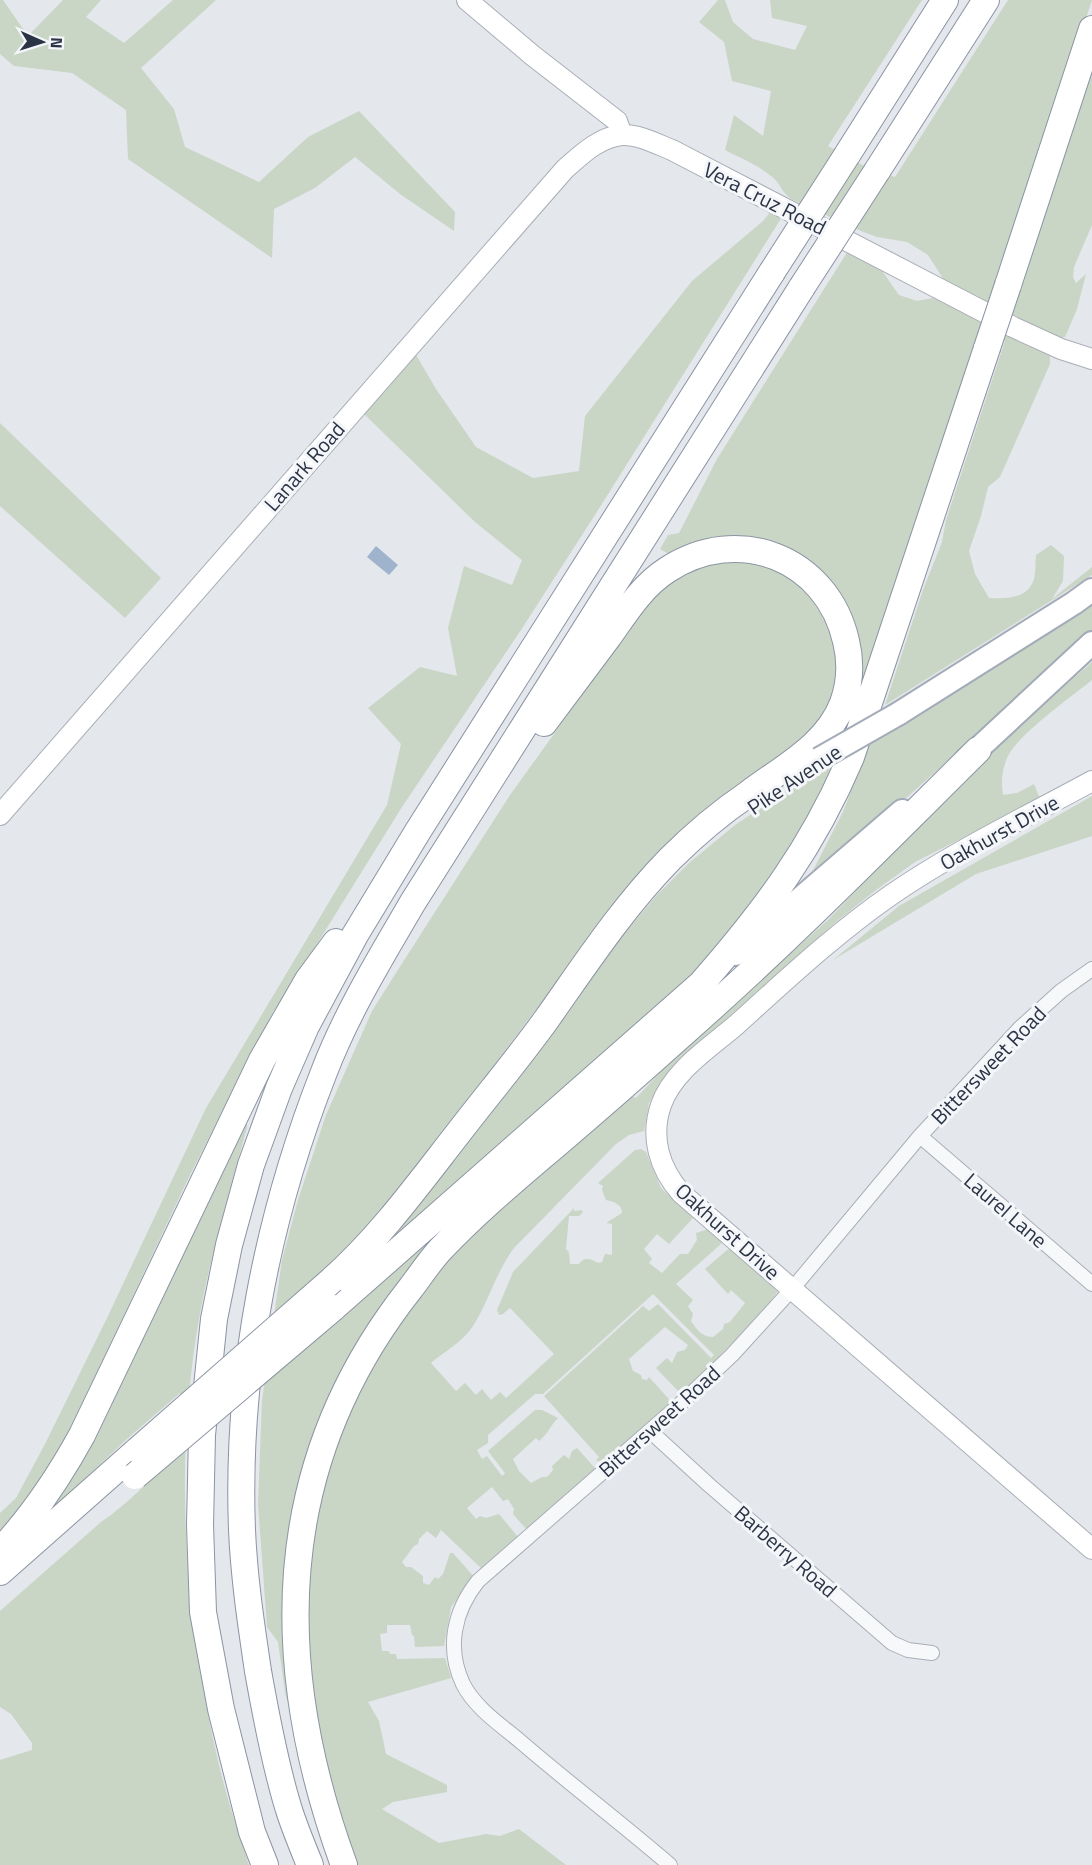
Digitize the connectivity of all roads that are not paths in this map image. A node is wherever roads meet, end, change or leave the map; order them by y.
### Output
1 (467, 0) edge
2 (945, 0) edge
3 (986, 0) edge
4 (1092, 29) edge
5 (622, 135) junction
6 (1092, 359) edge
7 (1092, 590) edge
8 (1092, 643) edge
9 (978, 750) junction
10 (1092, 781) edge
11 (0, 815) edge
12 (418, 831) junction
13 (412, 902) junction
14 (1088, 972) edge
15 (701, 984) junction
16 (1092, 987) edge
17 (543, 1023) junction
18 (920, 1136) junction
19 (1092, 1284) edge
20 (793, 1288) junction
21 (650, 1431) junction
22 (1092, 1550) edge
23 (0, 1551) edge
24 (0, 1572) edge
25 (0, 1593) edge
26 (932, 1653) dead end
27 (266, 1865) edge
28 (310, 1865) edge
29 (344, 1865) edge
30 (670, 1865) edge

1 - 5 main road
2 - 12 highway, bridge
3 - 13 highway, bridge
4 - 15 highway, bridge
5 - 6 main road, Vera Cruz Road
5 - 11 main road, Lanark Road
7 - 17 main road, Pike Avenue, bridge
8 - 9 main road
9 - 15 main road
9 - 29 highway
10 - 20 main road, Oakhurst Drive
12 - 23 highway
12 - 27 highway
13 - 17 highway
13 - 28 highway
14 - 16 street
14 - 18 street, Bittersweet Road
15 - 25 highway, bridge
17 - 24 highway, bridge
18 - 19 street, Laurel Lane
18 - 20 street, Bittersweet Road
20 - 21 street, Bittersweet Road
20 - 22 main road, Oakhurst Drive
21 - 26 street, Barberry Road
21 - 30 street, Bittersweet Road

